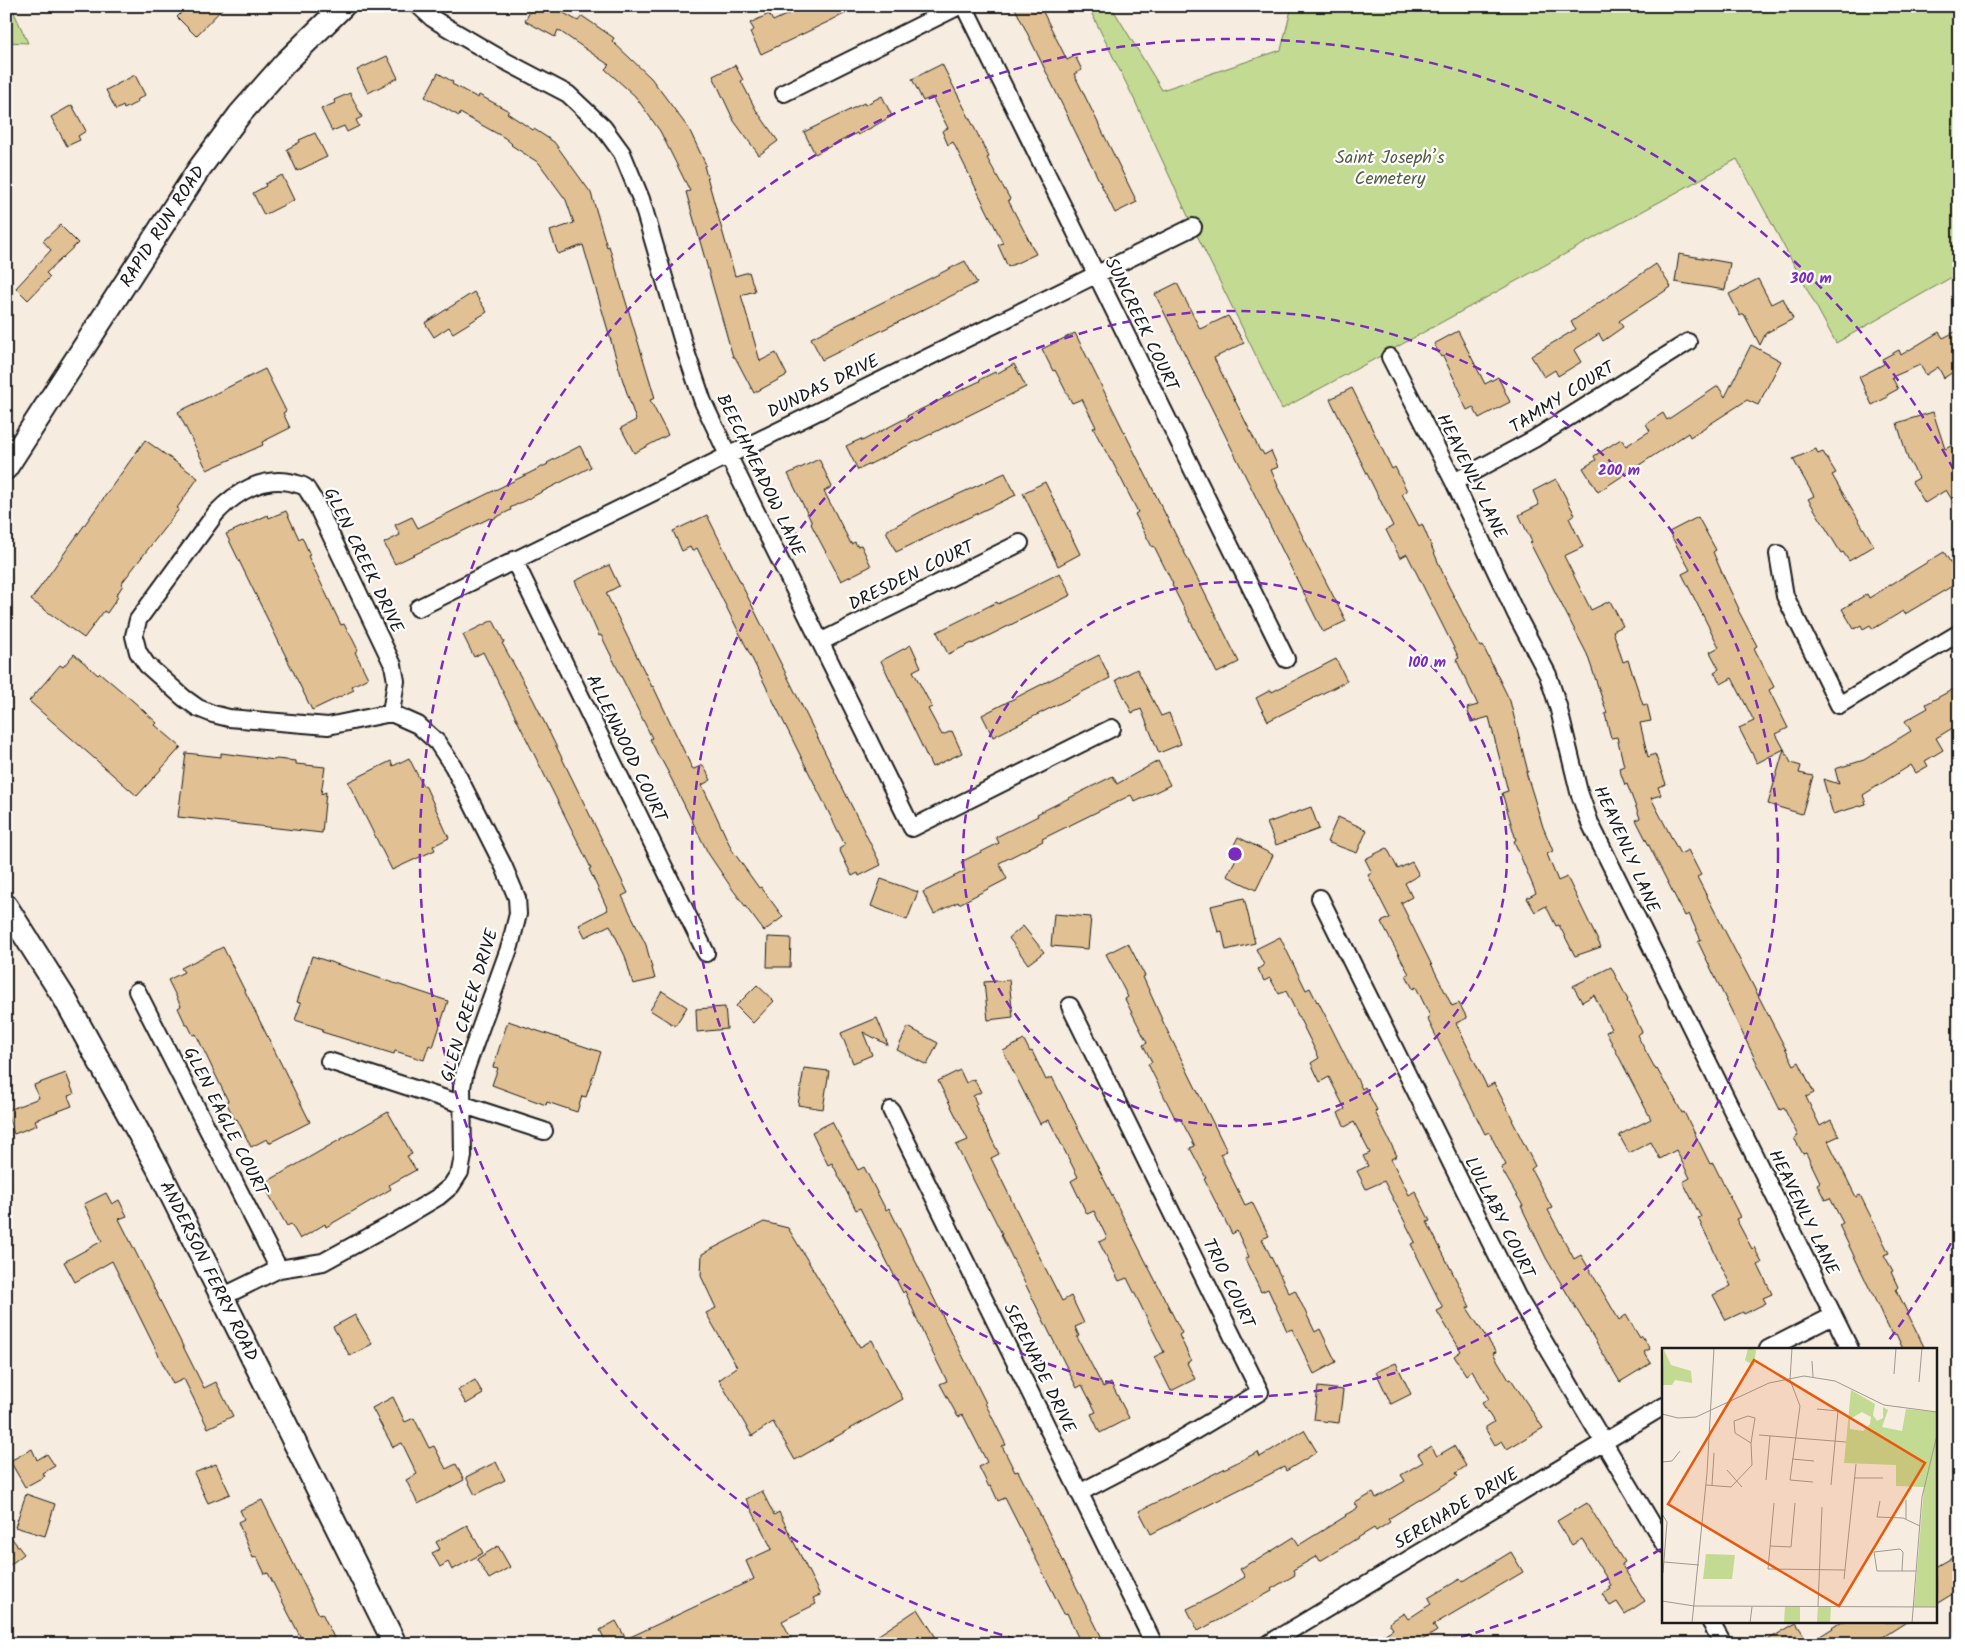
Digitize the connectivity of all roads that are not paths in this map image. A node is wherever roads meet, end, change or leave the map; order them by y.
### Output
1 (343, 6) edge
2 (419, 6) edge
3 (959, 6) edge
4 (964, 6) edge
5 (784, 93) dead end
6 (1192, 226) dead end
7 (1096, 274) junction
8 (1688, 342) dead end
9 (1390, 357) dead end
10 (728, 455) junction
11 (6, 468) edge
12 (1454, 482) junction
13 (1020, 543) dead end
14 (1778, 554) dead end
15 (514, 560) junction
16 (418, 608) dead end
17 (1959, 633) edge
18 (820, 642) junction
19 (1286, 659) dead end
20 (391, 713) junction
21 (1112, 728) dead end
22 (1320, 898) dead end
23 (6, 906) edge
24 (706, 952) dead end
25 (138, 991) dead end
26 (1070, 1006) dead end
27 (329, 1061) dead end
28 (462, 1104) junction
29 (890, 1110) dead end
30 (544, 1131) dead end
31 (279, 1269) junction
32 (222, 1297) junction
33 (1833, 1316) junction
34 (1770, 1348) edge
35 (1849, 1348) edge
36 (1662, 1407) edge
37 (1603, 1442) junction
38 (1080, 1493) junction
39 (1662, 1541) edge
40 (1711, 1622) edge
41 (395, 1644) edge
42 (1154, 1644) edge
43 (1268, 1644) edge
44 (1723, 1644) edge

1 - 11 street, RAPID RUN ROAD
2 - 10 street, BEECHMEADOW LANE
3 - 5 street
4 - 7 street, SUNCREEK COURT
6 - 7 street, DUNDAS DRIVE
7 - 10 street, DUNDAS DRIVE
7 - 19 street, SUNCREEK COURT
8 - 12 street, TAMMY COURT
9 - 12 street, HEAVENLY LANE
10 - 15 street, DUNDAS DRIVE
10 - 18 street, BEECHMEADOW LANE
12 - 33 street, HEAVENLY LANE
13 - 18 street, DRESDEN COURT
14 - 17 street
15 - 16 street, DUNDAS DRIVE
15 - 24 street, ALLENWOOD COURT
18 - 21 street, BEECHMEADOW LANE
20 - 20 street, GLEN CREEK DRIVE
20 - 28 street, GLEN CREEK DRIVE
22 - 37 street, LULLABY COURT
23 - 32 street, ANDERSON FERRY ROAD
25 - 31 street, GLEN EAGLE COURT
26 - 38 street, TRIO COURT
27 - 28 street
28 - 30 street
28 - 31 street, GLEN CREEK DRIVE
29 - 38 street, SERENADE DRIVE
31 - 32 street, GLEN CREEK DRIVE
32 - 41 street, ANDERSON FERRY ROAD
33 - 34 street
33 - 35 street, HEAVENLY LANE
36 - 37 street, SERENADE DRIVE
37 - 39 street, LULLABY COURT
37 - 43 street, SERENADE DRIVE
38 - 42 street, SERENADE DRIVE
40 - 44 street

